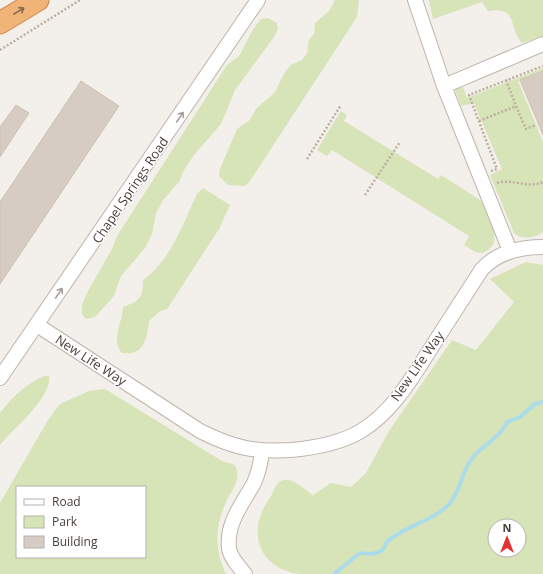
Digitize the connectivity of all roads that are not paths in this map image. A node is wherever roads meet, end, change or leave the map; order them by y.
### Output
1 (38, 0) edge
2 (258, 0) edge
3 (415, 0) edge
4 (0, 23) edge
5 (543, 44) edge
6 (444, 86) junction
7 (543, 246) edge
8 (510, 251) junction
9 (37, 325) junction
10 (0, 378) edge
11 (262, 450) junction
12 (245, 574) edge

4 -> 1 highway
9 -> 2 street, Chapel Springs Road
3 - 6 street
5 - 6 street
6 - 8 street
7 - 8 street, New Life Way
8 - 11 street, New Life Way
9 - 10 street, Chapel Springs Road
9 - 11 street, New Life Way
11 - 12 street

